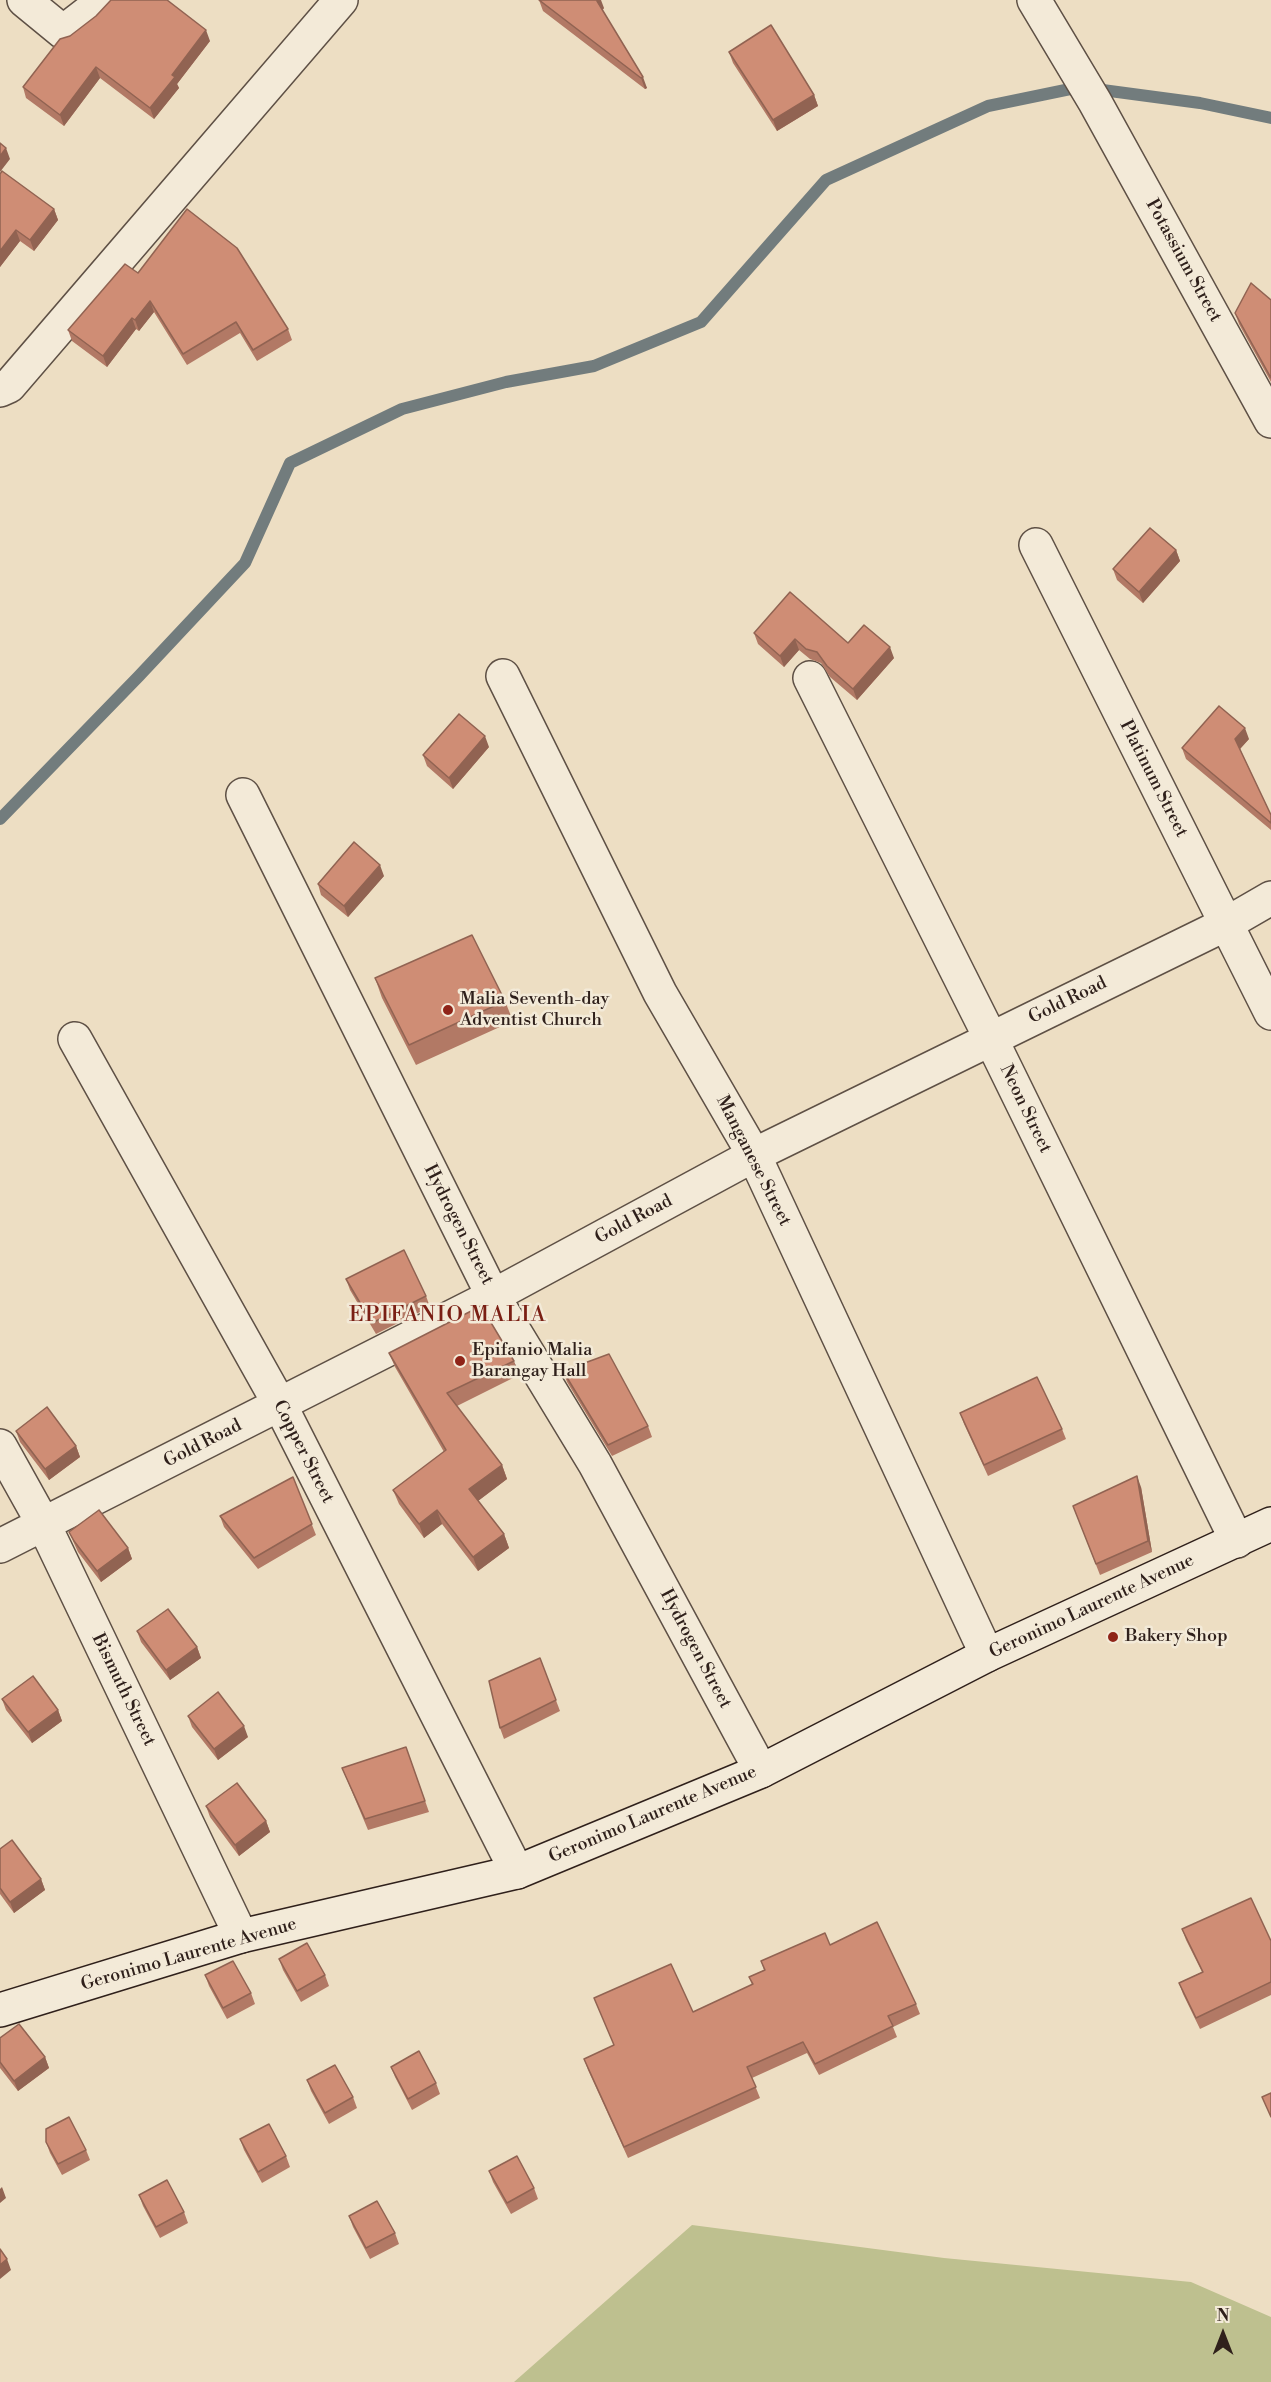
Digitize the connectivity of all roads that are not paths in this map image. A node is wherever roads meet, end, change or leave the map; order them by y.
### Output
1 (22, 0) edge
2 (100, 0) edge
3 (341, 0) edge
4 (1034, 0) edge
5 (0, 15) edge
6 (0, 390) edge
7 (1271, 421) edge
8 (1036, 545) dead end
9 (503, 676) dead end
10 (810, 678) dead end
11 (243, 795) dead end
12 (1271, 898) edge
13 (1226, 924) junction
14 (1271, 1013) edge
15 (75, 1039) dead end
16 (991, 1039) junction
17 (754, 1155) junction
18 (493, 1296) junction
19 (280, 1405) junction
20 (0, 1446) edge
21 (44, 1524) junction
22 (1271, 1524) edge
23 (1237, 1540) junction
24 (0, 1546) edge
25 (987, 1655) junction
26 (761, 1771) junction
27 (517, 1872) junction
28 (241, 1936) junction
29 (0, 2010) edge

1 - 2 street
1 - 5 street
3 - 6 street
4 - 7 street, Potassium Street
8 - 13 street, Platinum Street
9 - 17 street, Manganese Street
10 - 16 street, Neon Street
11 - 18 street, Hydrogen Street
12 - 13 street, Gold Road
13 - 14 street, Platinum Street
13 - 16 street, Gold Road
15 - 19 street, Copper Street
16 - 17 street, Gold Road
16 - 23 street, Neon Street
17 - 18 street, Gold Road
17 - 25 street, Manganese Street
18 - 19 street, Gold Road
18 - 26 street, Hydrogen Street
19 - 21 street, Gold Road
19 - 27 street, Copper Street
20 - 21 street, Bismuth Street
21 - 24 street, Gold Road
21 - 28 street, Bismuth Street
22 - 23 street, Geronimo Laurente Avenue
23 - 25 street, Geronimo Laurente Avenue
25 - 26 street, Geronimo Laurente Avenue
26 - 27 street, Geronimo Laurente Avenue
27 - 28 street, Geronimo Laurente Avenue
28 - 29 street, Geronimo Laurente Avenue

